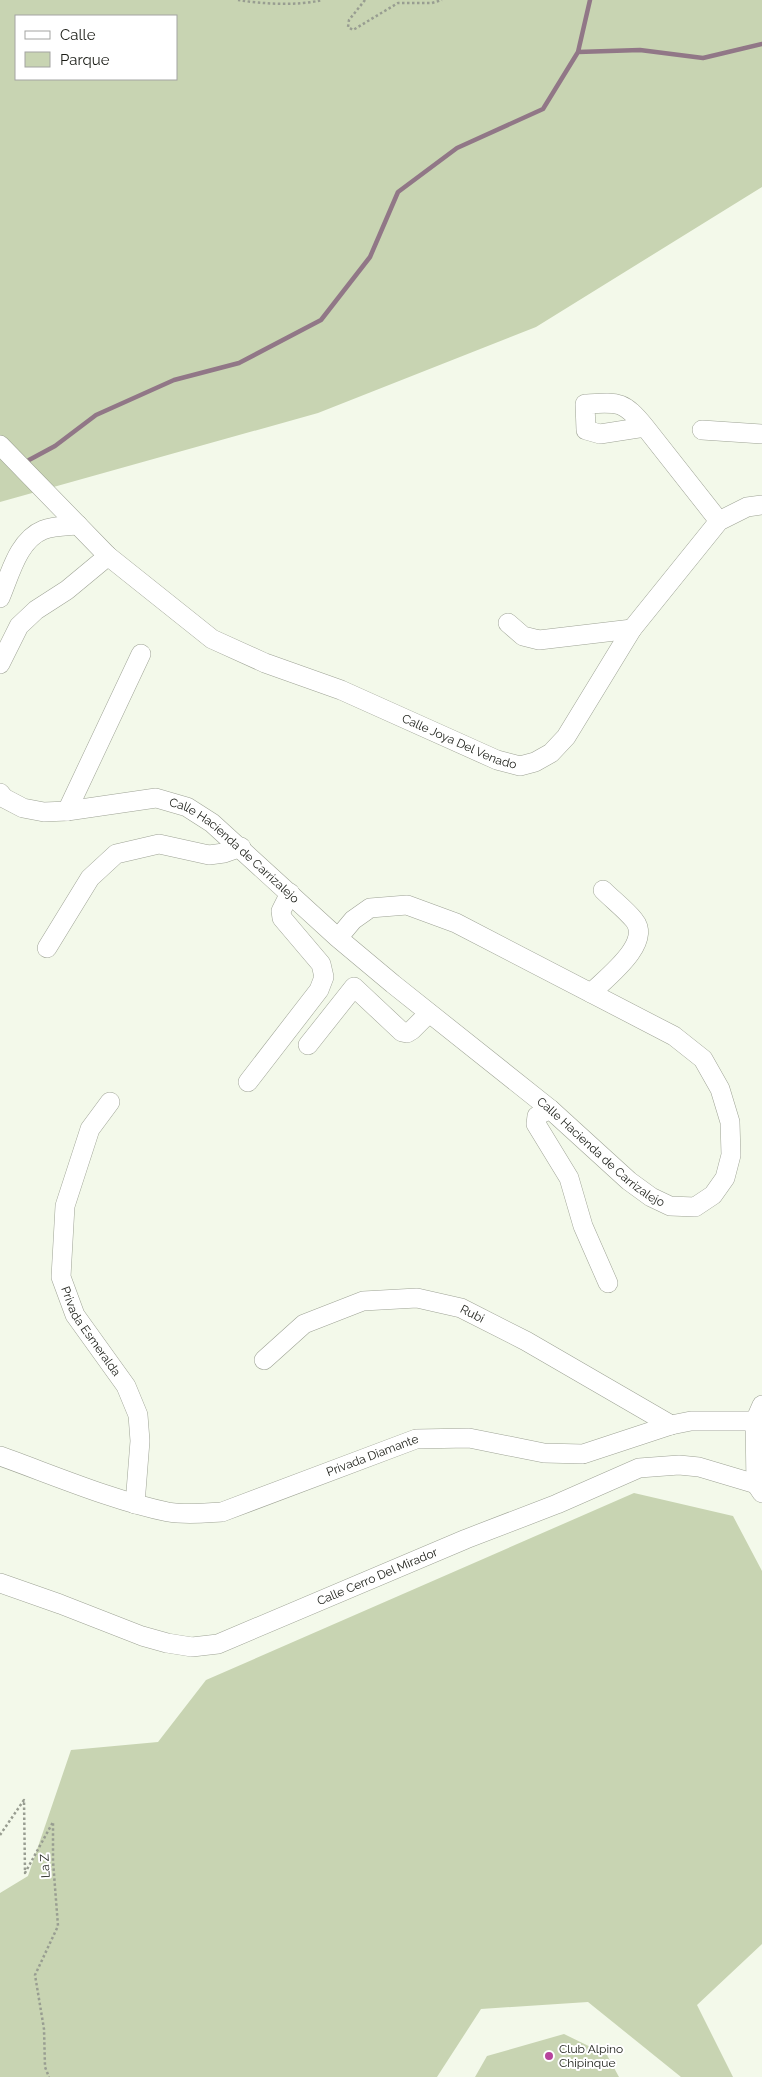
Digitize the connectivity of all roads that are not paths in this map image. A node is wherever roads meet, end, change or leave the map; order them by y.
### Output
1 (645, 426) dead end
2 (702, 430) dead end
3 (762, 434) edge
4 (0, 445) edge
5 (762, 505) edge
6 (719, 522) junction
7 (78, 525) junction
8 (108, 556) junction
9 (0, 598) edge
10 (508, 623) dead end
11 (632, 629) junction
12 (141, 654) dead end
13 (0, 664) edge
14 (0, 793) edge
15 (67, 811) junction
16 (241, 847) junction
17 (603, 890) dead end
18 (290, 893) junction
19 (338, 938) junction
20 (47, 948) dead end
21 (591, 993) junction
22 (430, 1012) junction
23 (308, 1045) dead end
24 (248, 1082) dead end
25 (110, 1102) dead end
26 (550, 1109) junction
27 (608, 1283) dead end
28 (264, 1360) dead end
29 (759, 1413) edge
30 (671, 1425) junction
31 (0, 1456) edge
32 (759, 1488) edge
33 (135, 1504) junction
34 (0, 1583) edge

1 - 6 street
2 - 3 street
4 - 7 street, Calle Joya Del Venado
5 - 6 street, Calle Joya Del Venado
6 - 11 street, Calle Joya Del Venado
7 - 8 street, Calle Joya Del Venado
7 - 9 street
8 - 11 street, Calle Joya Del Venado
8 - 13 street
10 - 11 street
12 - 15 street
14 - 15 street, Calle Hacienda de Carrizalejo
15 - 16 street, Calle Hacienda de Carrizalejo
16 - 18 street, Calle Hacienda de Carrizalejo
16 - 20 street
17 - 21 street
18 - 19 street, Calle Hacienda de Carrizalejo
18 - 24 street
19 - 21 street, Calle Hacienda de Carrizalejo
19 - 22 street, Calle Hacienda de Carrizalejo
21 - 26 street, Calle Hacienda de Carrizalejo
22 - 23 street
22 - 26 street, Calle Hacienda de Carrizalejo
25 - 33 street, Privada Esmeralda
26 - 27 street
28 - 30 street, Rubi
29 - 30 street, Privada Diamante
29 - 32 street
30 - 33 street, Privada Diamante
31 - 33 street, Privada Diamante
32 - 34 street, Calle Cerro Del Mirador

